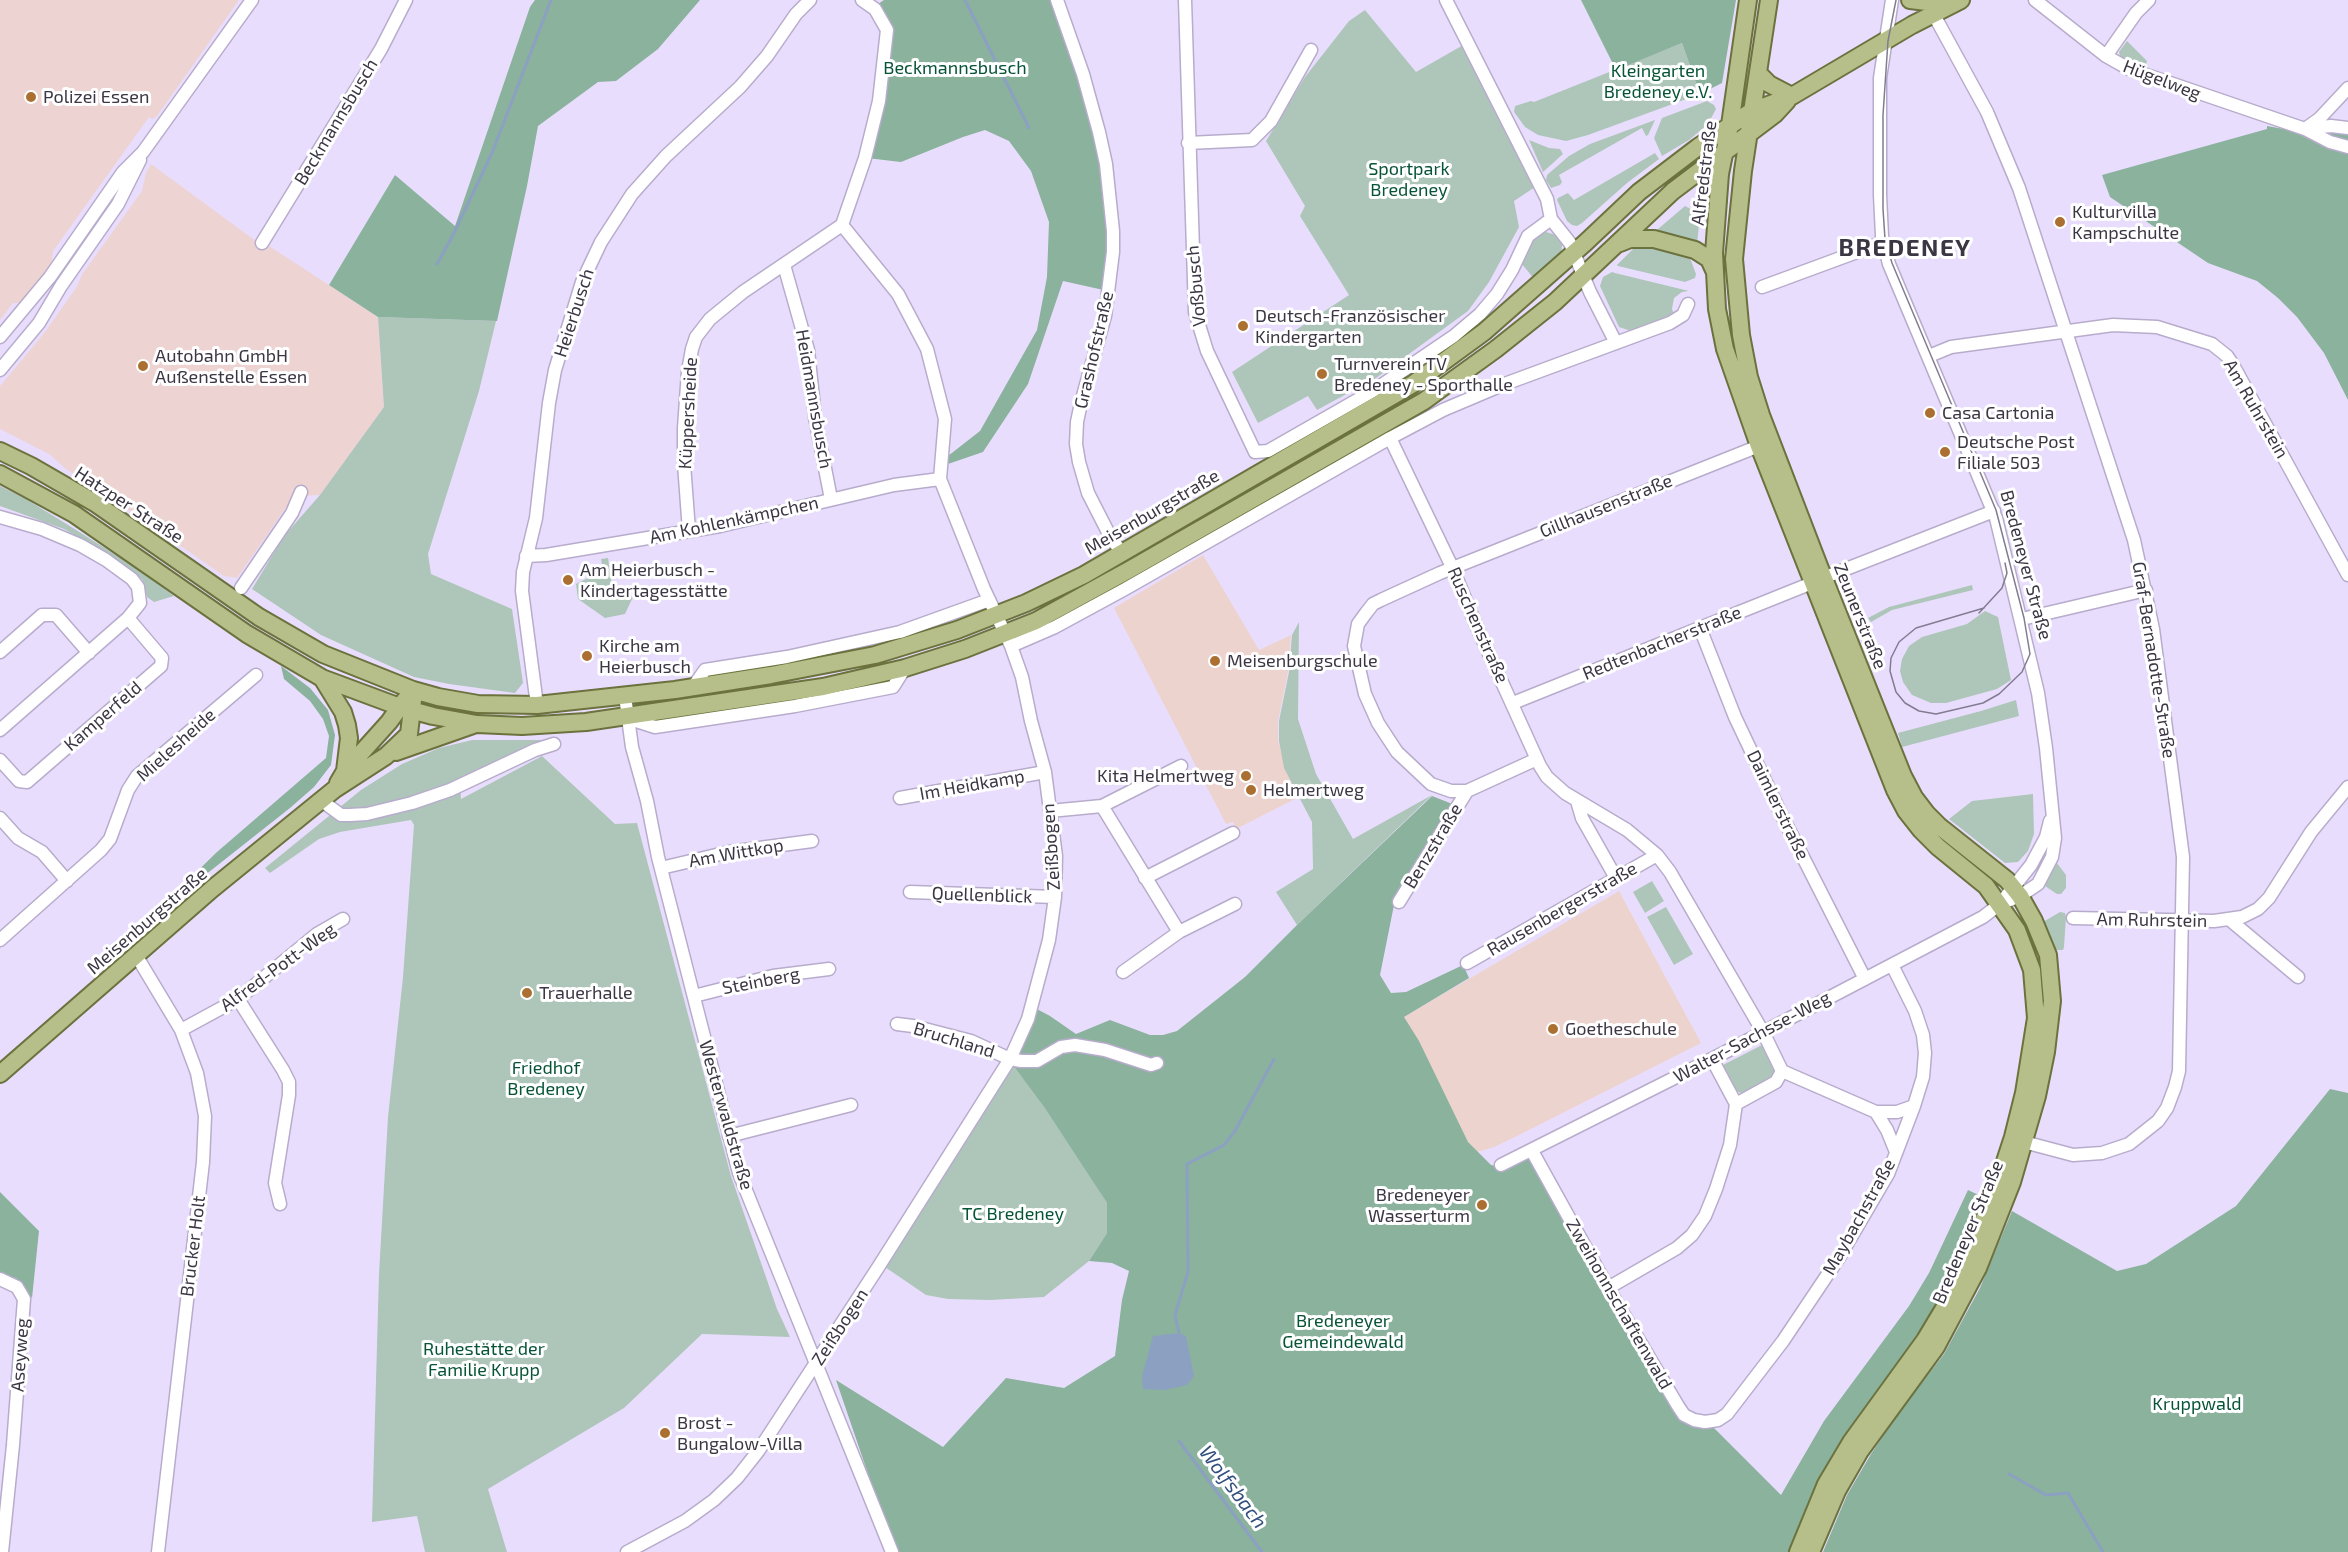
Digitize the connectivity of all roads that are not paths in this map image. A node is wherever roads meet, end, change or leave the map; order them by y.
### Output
1 (252, 0) edge
2 (406, 0) edge
3 (810, 0) edge
4 (862, 0) edge
5 (1057, 0) edge
6 (1185, 0) edge
7 (1446, 0) edge
8 (1748, 0) edge
9 (1769, 0) edge
10 (1892, 0) edge
11 (1910, 0) edge
12 (2035, 0) edge
13 (2149, 0) edge
14 (1957, 2) edge
15 (1934, 15) junction
16 (1884, 41) junction
17 (1311, 50) dead end
18 (2106, 56) junction
19 (1758, 73) junction
20 (2348, 88) edge
21 (1792, 96) junction
22 (1752, 111) junction
23 (1730, 125) junction
24 (2348, 128) edge
25 (2306, 129) junction
26 (1749, 134) junction
27 (1188, 143) junction
28 (2348, 147) edge
29 (1725, 150) junction
30 (143, 152) junction
31 (1551, 219) junction
32 (842, 225) junction
33 (1884, 242) junction
34 (262, 243) dead end
35 (1617, 244) junction
36 (1575, 252) junction
37 (784, 265) junction
38 (1714, 271) junction
39 (1584, 274) junction
40 (1762, 287) dead end
41 (1688, 304) dead end
42 (1718, 315) joint
43 (2065, 330) junction
44 (0, 337) edge
45 (1616, 343) junction
46 (1929, 357) junction
47 (0, 370) edge
48 (1390, 438) junction
49 (0, 442) edge
50 (1759, 446) junction
51 (0, 451) edge
52 (31, 466) junction
53 (0, 474) edge
54 (940, 479) junction
55 (301, 492) dead end
56 (831, 499) junction
57 (1994, 511) junction
58 (0, 517) edge
59 (689, 531) junction
60 (1122, 553) junction
61 (526, 556) junction
62 (1453, 568) junction
63 (2348, 575) edge
64 (1818, 580) junction
65 (2146, 590) junction
66 (237, 593) junction
67 (206, 606) junction
68 (992, 608) junction
69 (128, 618) junction
70 (2022, 618) junction
71 (1700, 628) junction
72 (1008, 640) junction
73 (0, 652) edge
74 (89, 653) junction
75 (256, 675) dead end
76 (322, 678) junction
77 (413, 690) junction
78 (625, 696) junction
79 (1513, 704) junction
80 (537, 705) junction
81 (406, 709) junction
82 (627, 718) junction
83 (477, 724) junction
84 (0, 730) edge
85 (554, 744) dead end
86 (386, 756) junction
87 (1537, 759) junction
88 (0, 760) edge
89 (1181, 766) dead end
90 (345, 771) junction
91 (1045, 772) junction
92 (2348, 787) edge
93 (335, 789) junction
94 (1467, 791) junction
95 (900, 798) dead end
96 (322, 801) junction
97 (1577, 801) junction
98 (1102, 806) junction
99 (1050, 811) junction
100 (0, 818) edge
101 (1233, 833) dead end
102 (812, 841) dead end
103 (1657, 855) junction
104 (661, 868) junction
105 (1145, 878) junction
106 (1616, 878) junction
107 (67, 881) junction
108 (910, 892) dead end
109 (2017, 892) junction
110 (1055, 897) junction
111 (1400, 902) dead end
112 (1235, 904) dead end
113 (2000, 904) junction
114 (2073, 918) dead end
115 (343, 919) dead end
116 (2230, 920) junction
117 (2183, 921) junction
118 (1179, 932) junction
119 (0, 940) edge
120 (136, 955) junction
121 (1467, 963) dead end
122 (1892, 965) junction
123 (829, 969) dead end
124 (1123, 972) dead end
125 (2298, 977) dead end
126 (1865, 979) junction
127 (694, 996) junction
128 (238, 999) junction
129 (897, 1024) dead end
130 (181, 1030) junction
131 (1763, 1032) junction
132 (1010, 1059) junction
133 (1712, 1059) junction
134 (1156, 1063) dead end
135 (1782, 1071) junction
136 (0, 1074) edge
137 (1736, 1104) junction
138 (851, 1105) dead end
139 (1914, 1106) junction
140 (1876, 1112) junction
141 (729, 1136) junction
142 (2024, 1142) junction
143 (1532, 1151) junction
144 (1896, 1152) junction
145 (1501, 1165) dead end
146 (280, 1204) dead end
147 (0, 1279) edge
148 (1608, 1288) junction
149 (817, 1364) junction
150 (1727, 1414) joint
151 (2, 1552) edge
152 (158, 1552) edge
153 (627, 1552) edge
154 (892, 1552) edge
155 (1798, 1552) edge
156 (1812, 1552) edge

1 - 30 street
2 - 34 street, Beckmannsbusch
3 - 61 street, Heierbusch
4 - 32 street
5 - 60 street, Grashofstraße
6 - 27 street, Voßbusch
7 - 31 street
8 - 23 main road, Alfredstraße
9 - 19 main road
10 - 16 street, Bredeneyer Straße
11 - 14 main road
12 - 18 street, Hügelweg
13 - 18 street
14 - 15 main road
15 - 16 main road
15 - 43 street, Graf-Bernadotte-Straße
16 - 21 main road
16 - 33 street, Bredeneyer Straße
17 - 27 street
18 - 25 street, Hügelweg
19 - 21 main road
19 - 22 main road
20 - 25 street
21 - 22 main road, Meisenburgstraße
21 - 26 main road
22 - 23 main road, Meisenburgstraße
22 - 26 main road
23 - 29 main road, Alfredstraße
23 - 36 main road, Meisenburgstraße
24 - 25 street, Hügelweg
25 - 28 street, Hügelweg
26 - 29 main road
26 - 64 main road, Zeunerstraße
27 - 31 street, Voßbusch
29 - 35 main road
29 - 38 main road, Alfredstraße
30 - 44 street
30 - 47 street
31 - 36 street
32 - 37 street, Küppersheide
32 - 54 street
33 - 40 street
33 - 46 street, Bredeneyer Straße
35 - 38 main road
35 - 39 main road
36 - 39 street
36 - 60 main road, Meisenburgstraße
37 - 56 street, Heidmannsbusch
37 - 59 street, Küppersheide
38 - 42 main road, Alfredstraße
39 - 45 street
39 - 72 main road
41 - 45 street
42 - 50 main road, Zeunerstraße
43 - 46 street, Am Ruhrstein
43 - 63 street, Am Ruhrstein
43 - 65 street, Graf-Bernadotte-Straße
45 - 48 street
46 - 57 street, Bredeneyer Straße
48 - 62 street, Ruschenstraße
48 - 72 street
49 - 52 main road
50 - 62 street, Gillhausenstraße
50 - 64 main road, Zeunerstraße
51 - 52 main road, Hatzper Straße
52 - 66 main road, Hatzper Straße
53 - 67 main road, Hatzper Straße
54 - 56 street, Am Kohlenkämpchen
54 - 68 street
55 - 66 street
56 - 59 street, Am Kohlenkämpchen
57 - 64 street, Redtenbacherstraße
57 - 70 street, Bredeneyer Straße
58 - 69 street
59 - 61 street, Am Kohlenkämpchen
60 - 68 main road, Meisenburgstraße
61 - 80 street, Heierbusch
62 - 79 street, Ruschenstraße
62 - 94 street, Gillhausenstraße
64 - 71 street, Redtenbacherstraße
64 - 109 main road, Zeunerstraße
64 - 113 main road, Zeunerstraße
65 - 70 street
65 - 117 street, Graf-Bernadotte-Straße
66 - 67 street
66 - 77 main road, Hatzper Straße
67 - 76 main road, Hatzper Straße
68 - 72 street, Zeißbogen
68 - 78 main road, Meisenburgstraße
69 - 74 street
69 - 88 street, Kamperfeld
70 - 109 street, Bredeneyer Straße
71 - 79 street, Redtenbacherstraße
71 - 126 street, Daimlerstraße
72 - 82 main road
72 - 91 street, Zeißbogen
73 - 74 street
74 - 84 street
75 - 107 street, Mielesheide
76 - 81 main road, Hatzper Straße
76 - 90 main road
77 - 80 main road, Meisenburgstraße
77 - 81 main road, Meisenburgstraße
78 - 80 main road, Meisenburgstraße
78 - 82 street, Westerwaldstraße
79 - 87 street, Ruschenstraße
81 - 83 main road
81 - 86 main road, Meisenburgstraße
81 - 90 main road, Meisenburgstraße
82 - 83 main road
82 - 104 street, Westerwaldstraße
83 - 86 main road
85 - 96 street
86 - 93 main road, Meisenburgstraße
87 - 94 street
87 - 97 street, Ruschenstraße
89 - 98 street
90 - 93 main road, Meisenburgstraße
91 - 95 street, Im Heidkamp
91 - 99 street, Zeißbogen
92 - 116 street, Am Ruhrstein
93 - 96 main road, Meisenburgstraße
94 - 111 street, Benzstraße
96 - 120 main road, Meisenburgstraße
97 - 103 street, Ruschenstraße
97 - 106 street
98 - 99 street
98 - 105 street
99 - 110 street, Zeißbogen
100 - 107 street
101 - 105 street
102 - 104 street, Am Wittkop
103 - 106 street, Rausenbergerstraße
103 - 131 street, Ruschenstraße
104 - 127 street, Westerwaldstraße
105 - 118 street
106 - 121 street, Rausenbergerstraße
107 - 119 street, Mielesheide
108 - 110 street, Quellenblick
109 - 113 street
109 - 142 main road, Bredeneyer Straße
110 - 132 street, Zeißbogen
112 - 118 street
113 - 122 street, Walter-Sachsse-Weg
113 - 155 main road, Bredeneyer Straße
114 - 117 street, Am Ruhrstein
115 - 128 street, Alfred-Pott-Weg
116 - 117 street, Am Ruhrstein
116 - 125 street, Am Ruhrstein
117 - 142 street, Graf-Bernadotte-Straße
118 - 124 street
120 - 130 street, Brucker Holt
120 - 136 main road, Meisenburgstraße
122 - 126 street, Walter-Sachsse-Weg
122 - 139 street, Maybachstraße
123 - 127 street, Steinberg
126 - 131 street, Walter-Sachsse-Weg
127 - 141 street, Westerwaldstraße
128 - 130 street, Alfred-Pott-Weg
128 - 146 street
129 - 132 street, Bruchland
130 - 152 street, Brucker Holt
131 - 133 street, Walter-Sachsse-Weg
131 - 135 street, Ruschenstraße
132 - 134 street
132 - 149 street, Zeißbogen
133 - 137 street
133 - 143 street, Walter-Sachsse-Weg
135 - 137 street
135 - 140 street
137 - 148 street
138 - 141 street
139 - 140 street
139 - 144 street, Maybachstraße
140 - 144 street
141 - 149 street, Westerwaldstraße
142 - 156 main road, Bredeneyer Straße
143 - 145 street, Walter-Sachsse-Weg
143 - 148 street, Zweihonnschaftenwald
144 - 150 street, Maybachstraße
147 - 151 street, Aseyweg
148 - 150 street, Zweihonnschaftenwald
149 - 153 street, Zeißbogen
149 - 154 street, Westerwaldstraße

